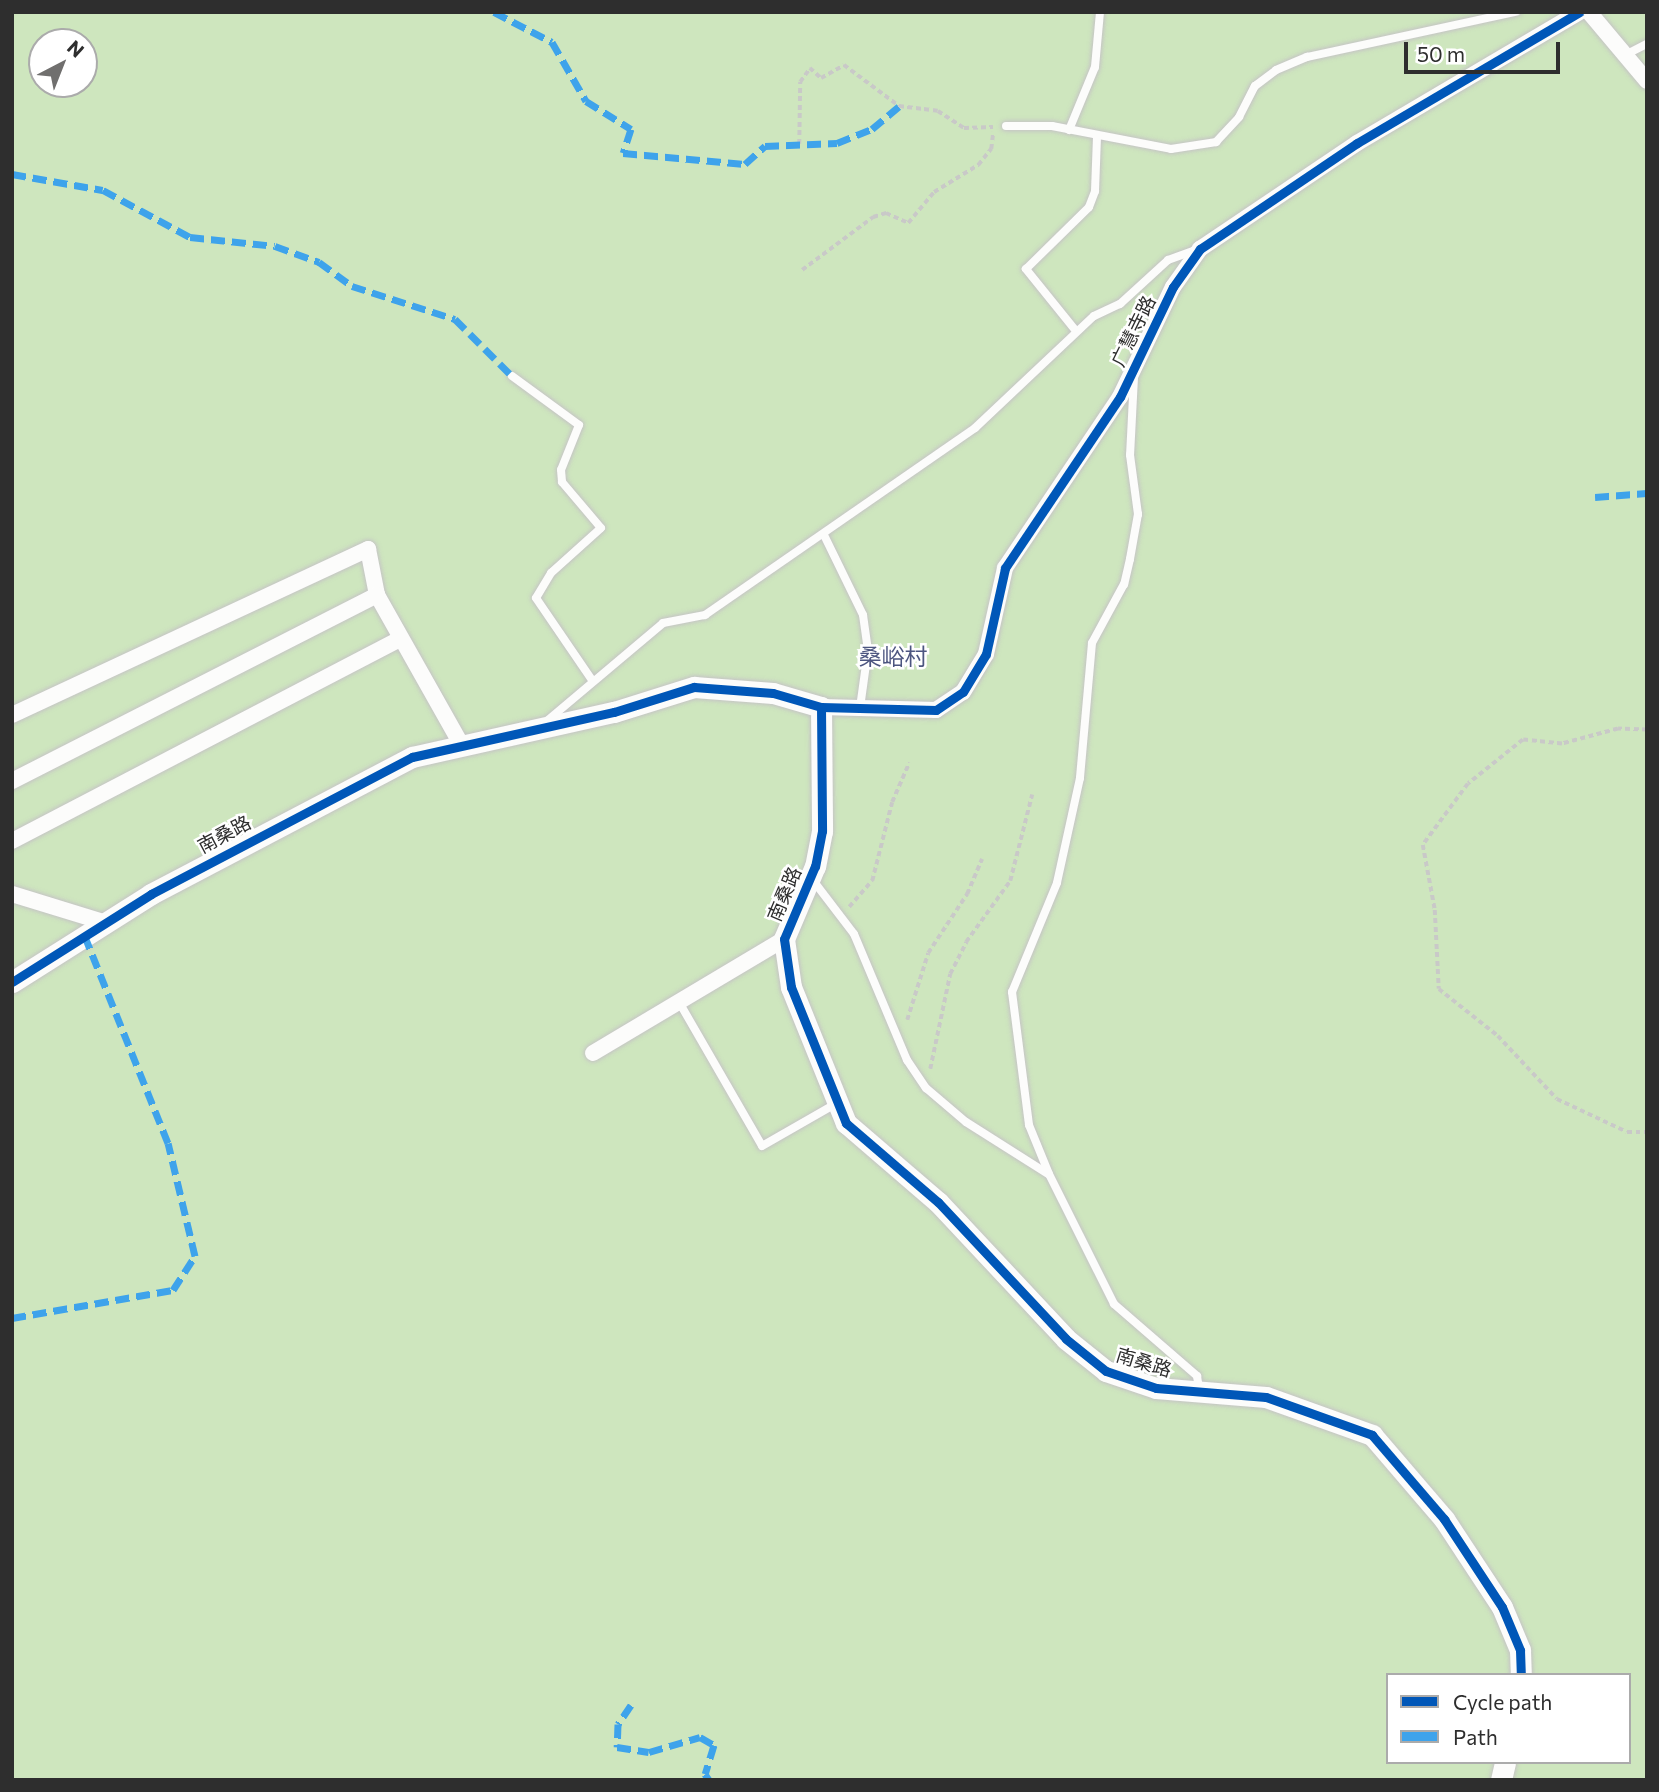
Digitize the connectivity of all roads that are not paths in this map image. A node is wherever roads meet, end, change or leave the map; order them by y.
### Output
1 (1100, 12) edge
2 (1516, 12) edge
3 (1579, 12) edge
4 (1589, 12) edge
5 (1647, 44) edge
6 (1623, 57) junction
7 (1647, 81) edge
8 (1006, 127) road end
9 (1069, 130) junction
10 (1097, 137) junction
11 (1200, 248) junction
12 (1076, 331) junction
13 (1136, 364) junction
14 (512, 376) dead end
15 (824, 535) junction
16 (377, 595) junction
17 (400, 639) junction
18 (592, 680) junction
19 (821, 707) junction
20 (859, 710) junction
21 (12, 715) edge
22 (538, 729) junction
23 (462, 746) junction
24 (12, 780) edge
25 (12, 841) edge
26 (810, 876) junction
27 (12, 894) edge
28 (103, 922) junction
29 (784, 939) junction
30 (12, 982) edge
31 (679, 1002) junction
32 (593, 1054) dead end
33 (838, 1103) junction
34 (1049, 1174) junction
35 (1200, 1394) junction
36 (1521, 1673) edge

1 - 9 lane
2 - 10 lane
3 - 11 street, 广慧寺路
4 - 6 street
5 - 6 lane
6 - 7 street
8 - 9 lane
9 - 10 lane
10 - 12 lane
11 - 12 lane
11 - 13 street, 广慧寺路
12 - 15 lane
13 - 20 street, 广慧寺路
13 - 34 lane
14 - 18 lane
15 - 18 lane
15 - 20 lane
16 - 17 street
16 - 21 street
16 - 24 street
17 - 23 street
17 - 25 street
18 - 22 lane
19 - 20 street, 广慧寺路
19 - 22 street, 南桑路
19 - 26 street, 南桑路
22 - 23 street, 南桑路
23 - 28 street, 南桑路
26 - 29 street, 南桑路
26 - 34 lane
27 - 28 street
28 - 30 street, 南桑路
29 - 31 street
29 - 33 street, 南桑路
31 - 32 street
31 - 33 lane
33 - 35 street, 南桑路
34 - 35 lane
35 - 36 street, 南桑路

